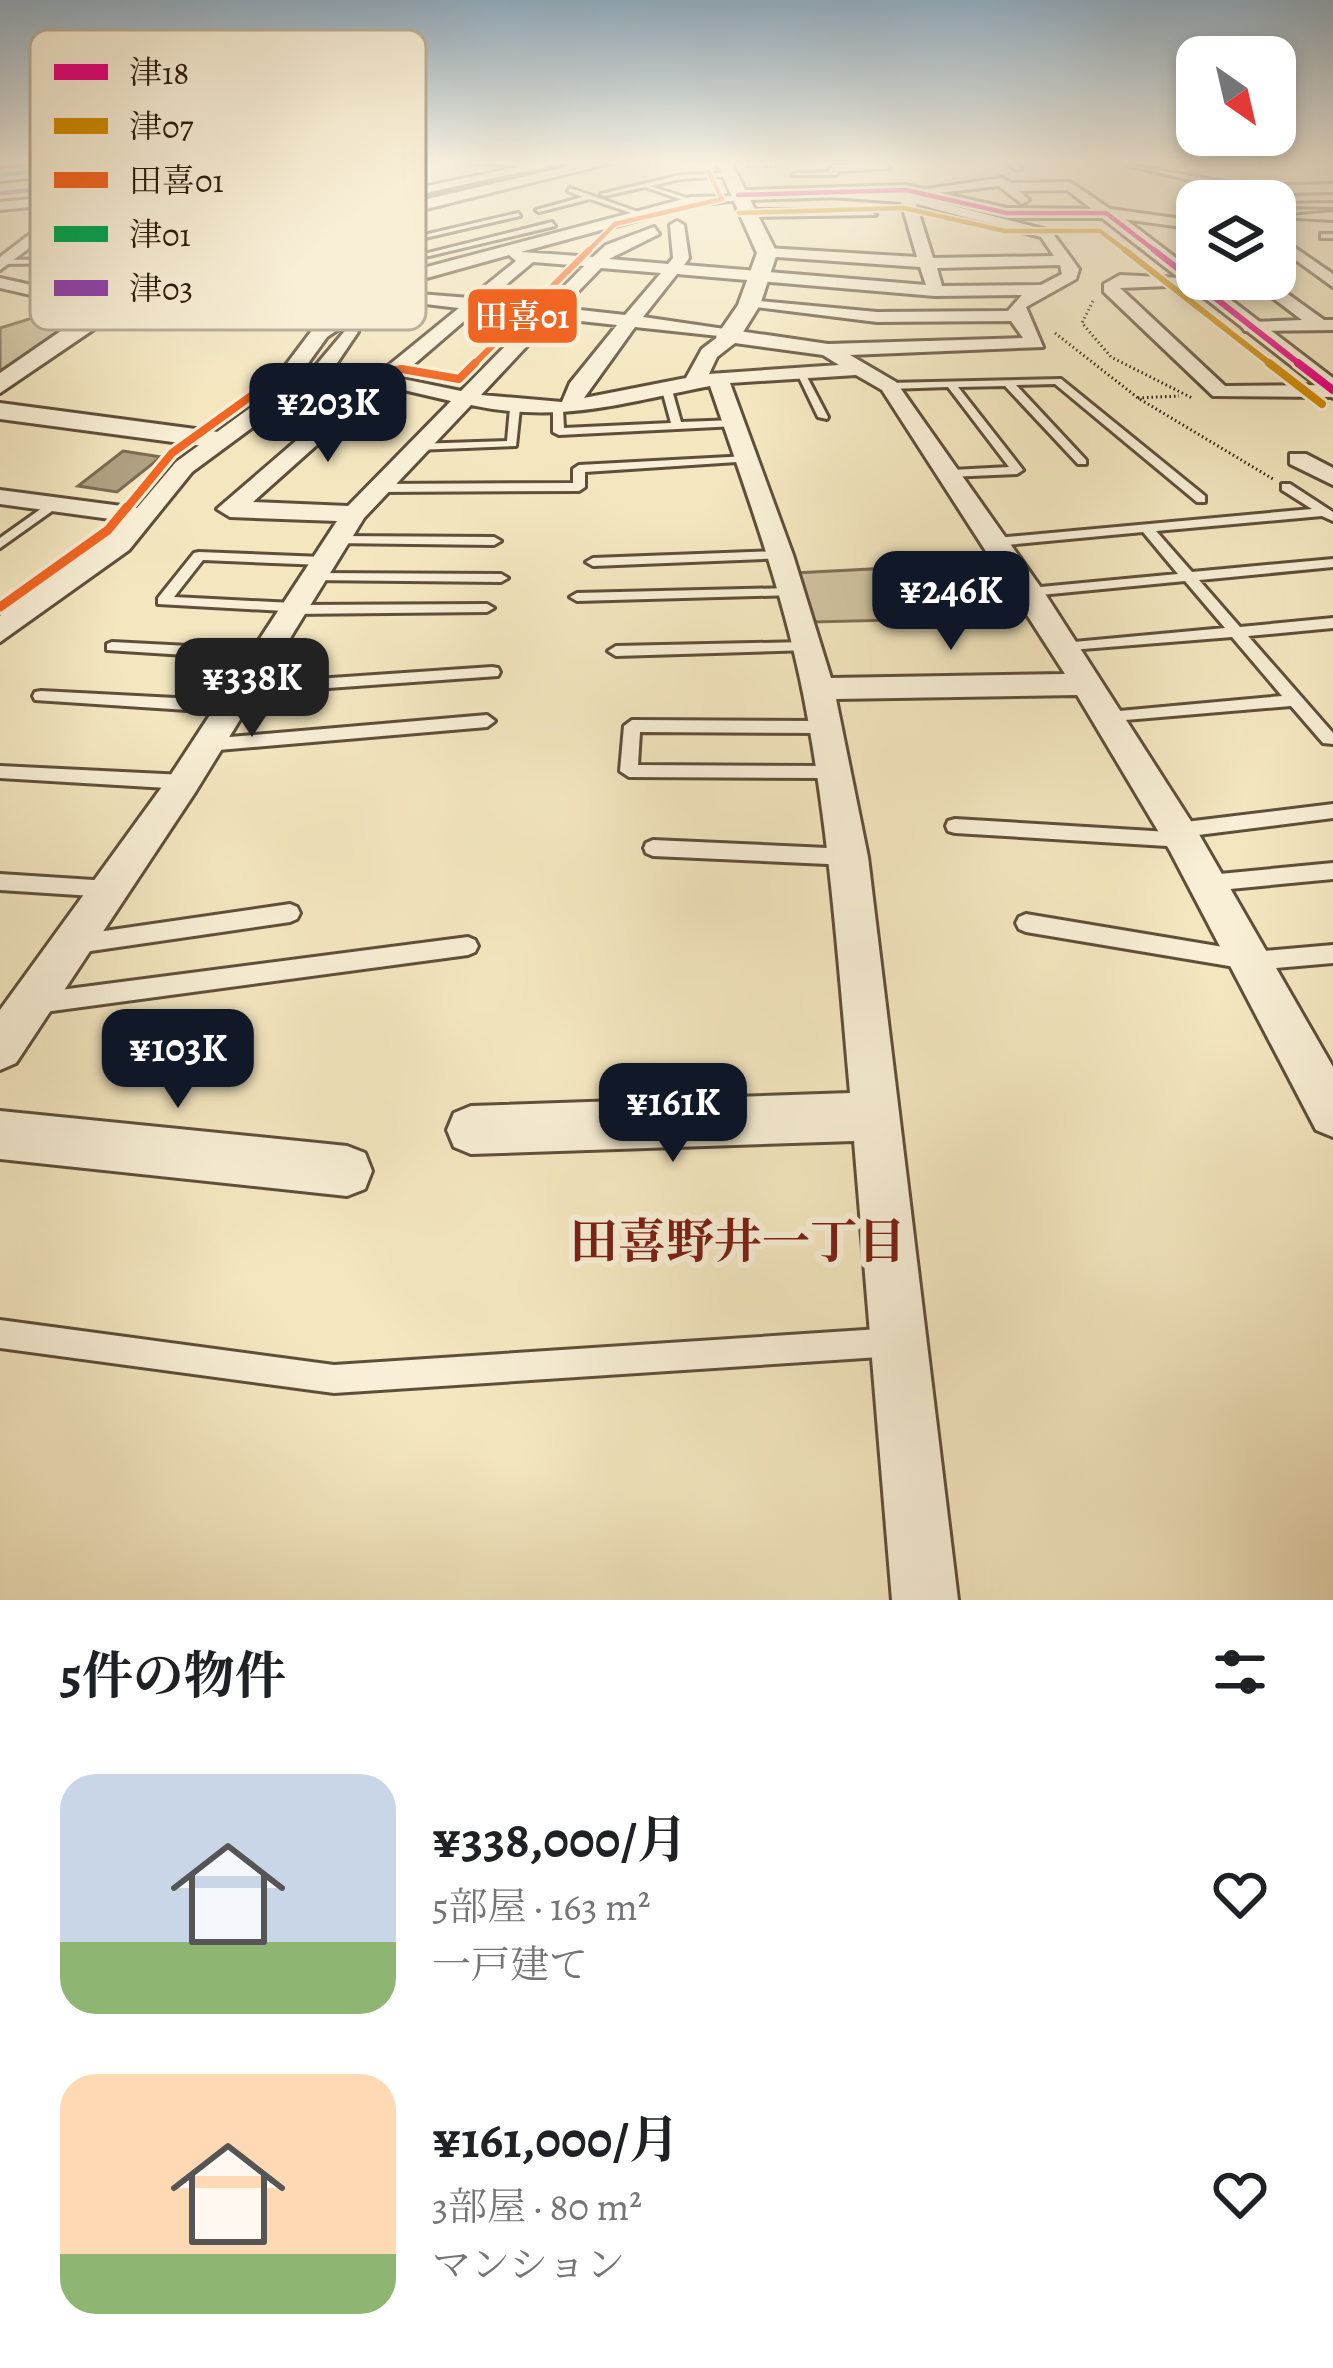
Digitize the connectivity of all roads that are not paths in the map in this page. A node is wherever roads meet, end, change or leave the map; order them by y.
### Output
1 (468, 238) edge
2 (496, 238) edge
3 (547, 238) edge
4 (630, 238) edge
5 (679, 238) edge
6 (737, 238) edge
7 (750, 238) edge
8 (755, 238) edge
9 (765, 238) edge
10 (774, 238) edge
11 (785, 238) edge
12 (935, 238) edge
13 (1012, 238) edge
14 (1051, 238) edge
15 (1140, 238) edge
16 (902, 239) dead end
17 (1143, 240) junction
18 (1176, 240) edge
19 (937, 241) junction
20 (478, 242) junction
21 (757, 242) junction
22 (498, 250) junction
23 (1296, 253) edge
24 (426, 255) edge
25 (532, 255) junction
26 (598, 262) junction
27 (931, 264) junction
28 (1296, 264) edge
29 (1312, 264) junction
30 (1176, 265) edge
31 (1333, 267) edge
32 (1068, 268) junction
33 (426, 269) edge
34 (674, 269) junction
35 (1176, 273) edge
36 (426, 279) edge
37 (1333, 282) edge
38 (0, 283) edge
39 (30, 290) edge
40 (1040, 290) junction
41 (935, 291) junction
42 (426, 299) edge
43 (1224, 300) edge
44 (1288, 300) edge
45 (472, 305) junction
46 (749, 305) junction
47 (1045, 311) dead end
48 (552, 313) junction
49 (938, 316) junction
50 (1016, 316) junction
51 (632, 322) junction
52 (1326, 325) edge
53 (1251, 327) junction
54 (78, 330) edge
55 (324, 330) edge
56 (351, 330) edge
57 (951, 346) junction
58 (828, 350) junction
59 (717, 357) junction
60 (800, 373) junction
61 (875, 378) junction
62 (1007, 383) junction
63 (0, 385) edge
64 (951, 385) junction
65 (383, 387) junction
66 (667, 390) junction
67 (1333, 390) edge
68 (465, 398) junction
69 (266, 407) junction
70 (514, 408) junction
71 (565, 409) junction
72 (0, 411) edge
73 (823, 417) dead end
74 (677, 426) junction
75 (218, 440) junction
76 (742, 441) junction
77 (416, 447) junction
78 (1298, 459) dead end
79 (1082, 462) dead end
80 (952, 474) junction
81 (1333, 478) edge
82 (1286, 487) road end
83 (376, 488) junction
84 (0, 497) edge
85 (1201, 499) dead end
86 (56, 504) junction
87 (1329, 515) edge
88 (142, 516) junction
89 (1147, 529) junction
90 (494, 541) dead end
91 (996, 542) junction
92 (0, 544) edge
93 (331, 548) junction
94 (613, 561) junction
95 (593, 562) dead end
96 (1333, 563) edge
97 (785, 574) junction
98 (1189, 577) junction
99 (501, 578) dead end
100 (1030, 592) junction
101 (612, 596) junction
102 (577, 597) dead end
103 (13, 605) edge
104 (487, 608) dead end
105 (292, 609) junction
106 (1333, 622) edge
107 (1237, 632) junction
108 (0, 633) edge
109 (112, 647) dead end
110 (805, 647) junction
111 (1063, 648) junction
112 (616, 651) dead end
113 (265, 655) junction
114 (492, 672) dead end
115 (1085, 684) junction
116 (40, 696) dead end
117 (238, 698) junction
118 (1295, 700) junction
119 (821, 708) junction
120 (1108, 718) junction
121 (488, 721) dead end
122 (1329, 739) dead end
123 (207, 745) junction
124 (0, 772) edge
125 (832, 772) junction
126 (184, 782) junction
127 (1333, 812) edge
128 (955, 826) dead end
129 (1180, 835) junction
130 (653, 848) dead end
131 (849, 857) junction
132 (1333, 871) edge
133 (0, 882) edge
134 (1209, 883) junction
135 (109, 889) junction
136 (290, 913) dead end
137 (1026, 922) dead end
138 (72, 944) junction
139 (468, 946) dead end
140 (1333, 954) edge
141 (1252, 961) junction
142 (13, 1024) edge
143 (1333, 1113) edge
144 (873, 1116) junction
145 (471, 1130) dead end
146 (0, 1135) edge
147 (347, 1171) dead end
148 (0, 1334) edge
149 (899, 1341) junction
150 (926, 1600) edge

1 - 20 lane
2 - 20 lane
3 - 22 street
4 - 26 street
5 - 34 street
6 - 21 street
7 - 21 street
8 - 21 street
9 - 21 street
10 - 21 street
11 - 21 street
12 - 19 street
13 - 19 street
14 - 32 street
15 - 17 street
16 - 19 street
17 - 18 street
17 - 30 street
19 - 27 street
20 - 22 lane
20 - 24 lane
21 - 27 street
21 - 34 street
21 - 41 street
21 - 46 street
22 - 33 street
23 - 29 street
25 - 26 street
25 - 36 street
25 - 45 street
26 - 34 street
26 - 48 street
27 - 32 street
27 - 41 street
28 - 29 street
29 - 31 street
29 - 37 street
32 - 40 street
32 - 47 street
34 - 51 street
35 - 67 street
38 - 39 street
40 - 41 street
40 - 50 street
41 - 49 street
42 - 45 street
43 - 53 street
44 - 52 street
45 - 48 street
45 - 65 street
46 - 49 street
46 - 59 street
48 - 51 street
48 - 68 street
49 - 50 street
49 - 57 street
50 - 57 street
51 - 59 street
51 - 71 street
52 - 53 street
53 - 67 street
54 - 63 street
55 - 69 street
56 - 65 street
57 - 58 street
58 - 59 street
58 - 61 street
59 - 60 street
59 - 66 street
59 - 76 street
60 - 61 street
60 - 73 lane
61 - 64 lane
61 - 80 street
62 - 64 lane
62 - 79 lane
62 - 85 lane
64 - 80 lane
65 - 68 street
65 - 69 street
65 - 93 street
66 - 71 street
66 - 74 lane
68 - 70 street
68 - 77 street
69 - 75 street
70 - 71 street
70 - 77 lane
71 - 74 lane
72 - 75 street
74 - 76 lane
75 - 88 street
76 - 83 lane
76 - 97 street
77 - 83 street
78 - 81 street
80 - 91 street
82 - 87 lane
83 - 93 street
84 - 86 street
86 - 88 street
86 - 92 lane
87 - 89 lane
88 - 103 street
89 - 91 lane
89 - 98 lane
90 - 93 lane
91 - 100 street
93 - 99 lane
93 - 105 street
93 - 105 lane
94 - 95 lane
94 - 97 lane
94 - 101 lane
96 - 98 lane
97 - 101 lane
97 - 110 street
98 - 100 lane
98 - 107 lane
100 - 111 street
101 - 102 lane
103 - 108 street
104 - 105 lane
105 - 113 street
106 - 107 lane
107 - 111 lane
107 - 118 lane
109 - 113 lane
110 - 112 lane
110 - 119 street
111 - 115 street
113 - 117 street
114 - 117 lane
115 - 119 street
115 - 120 street
116 - 117 lane
117 - 123 street
118 - 120 lane
118 - 122 lane
119 - 125 street
119 - 125 lane
120 - 129 street
121 - 123 lane
123 - 126 street
124 - 126 lane
125 - 131 street
126 - 135 street
127 - 129 lane
128 - 129 lane
129 - 134 street
130 - 131 lane
131 - 144 street
132 - 134 lane
133 - 135 lane
134 - 141 street
135 - 138 street
136 - 138 lane
137 - 141 lane
138 - 142 street
139 - 142 lane
140 - 141 lane
141 - 143 street
144 - 145 street
144 - 149 street
146 - 147 street
148 - 149 lane
149 - 150 street

